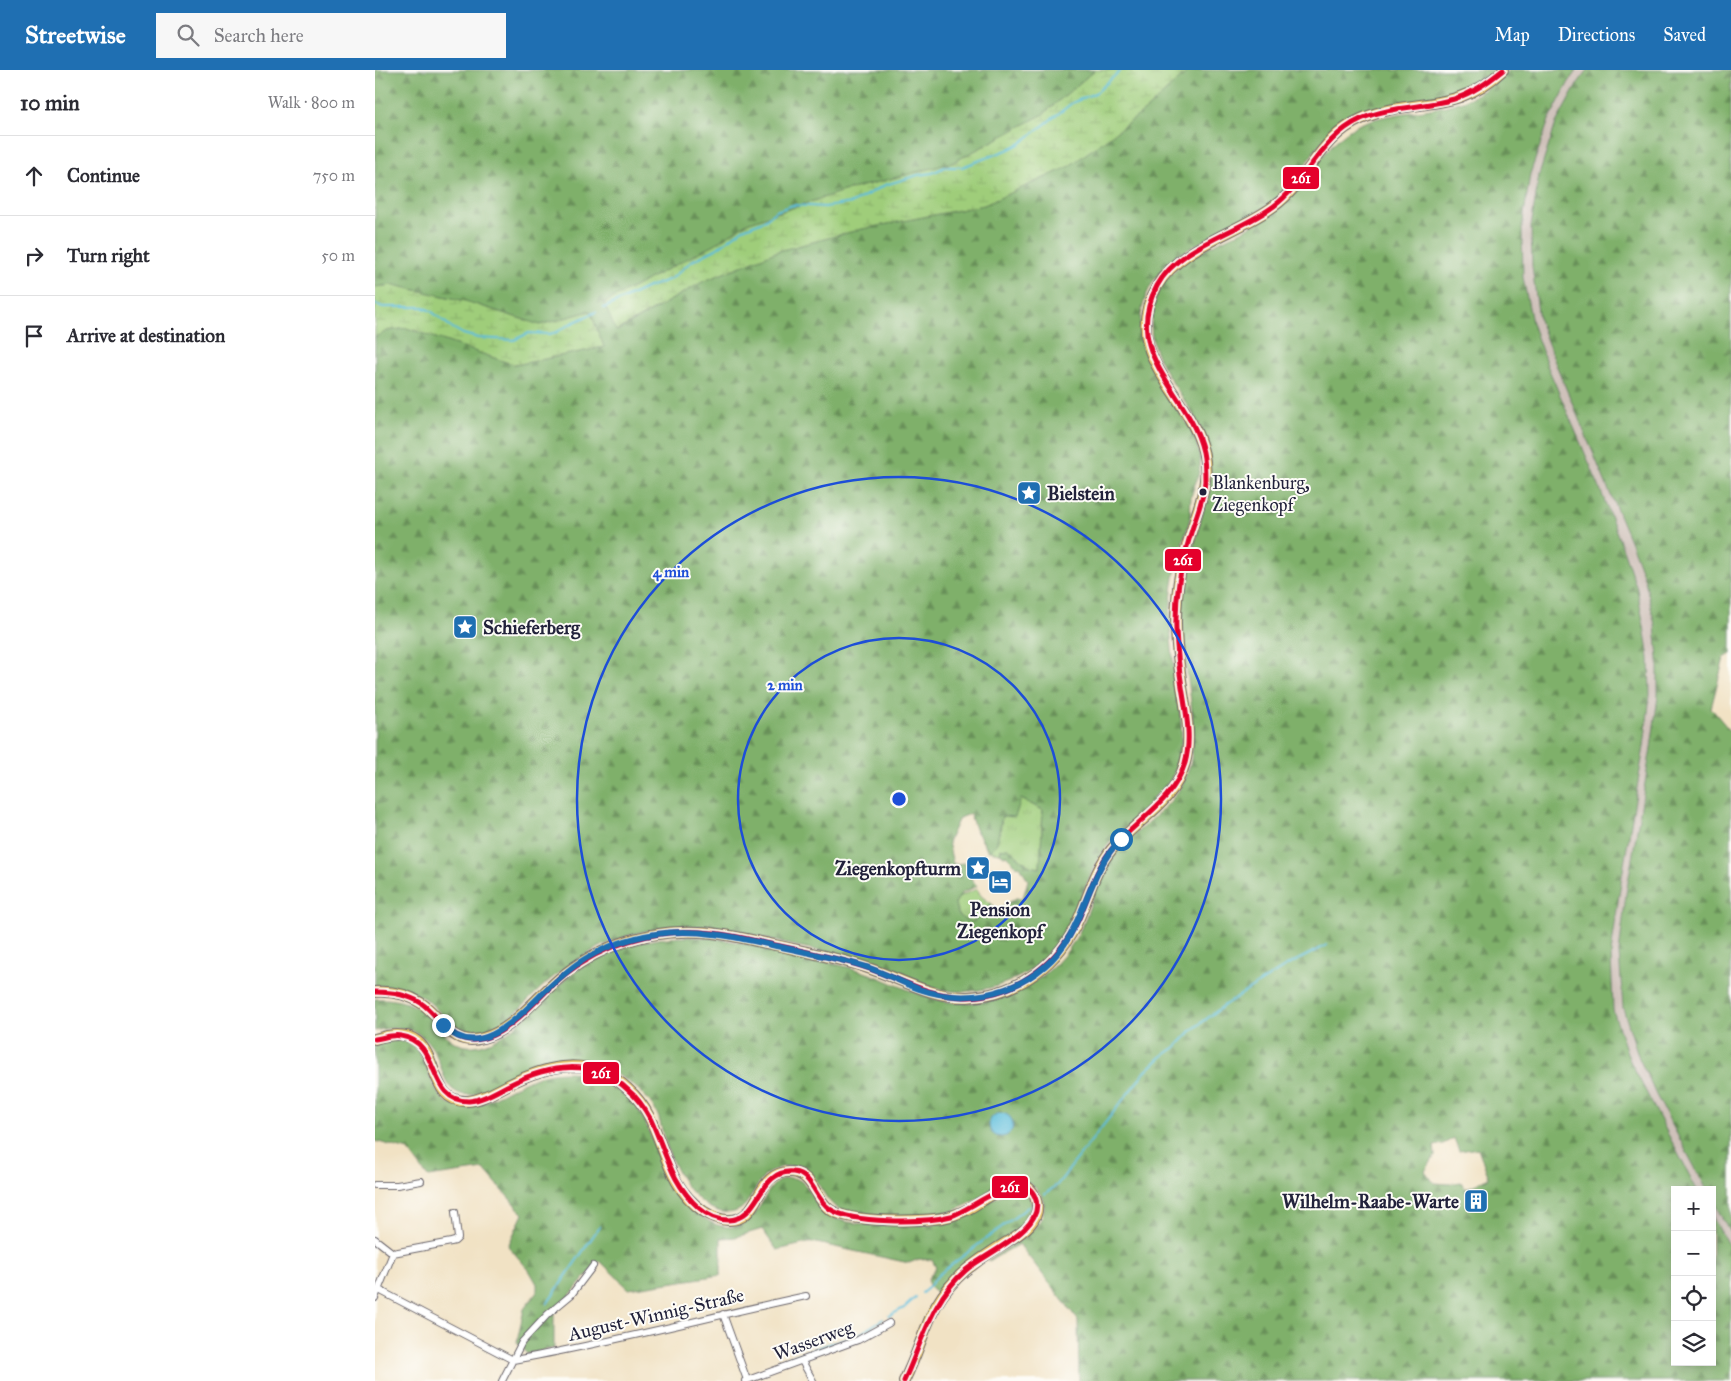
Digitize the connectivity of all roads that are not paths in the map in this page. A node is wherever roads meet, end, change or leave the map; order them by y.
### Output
1 (1503, 70) edge
2 (375, 992) edge
3 (375, 1039) edge
4 (421, 1181) dead end
5 (375, 1185) edge
6 (455, 1212) dead end
7 (375, 1239) edge
8 (393, 1253) junction
9 (593, 1266) dead end
10 (379, 1290) junction
11 (806, 1296) dead end
12 (375, 1298) edge
13 (723, 1314) junction
14 (889, 1322) dead end
15 (513, 1360) junction
16 (802, 1361) junction
17 (502, 1381) edge
18 (746, 1381) edge
19 (813, 1381) edge
20 (904, 1381) edge

1 - 2 main road
3 - 20 main road
4 - 5 street
6 - 8 street
7 - 8 street
8 - 10 street
9 - 15 street
10 - 12 street
10 - 15 street
11 - 13 street, August-Winnig-Straße
13 - 15 street, August-Winnig-Straße
13 - 18 street
14 - 16 street, Wasserweg
15 - 17 street
16 - 18 street, Wasserweg
16 - 19 street

